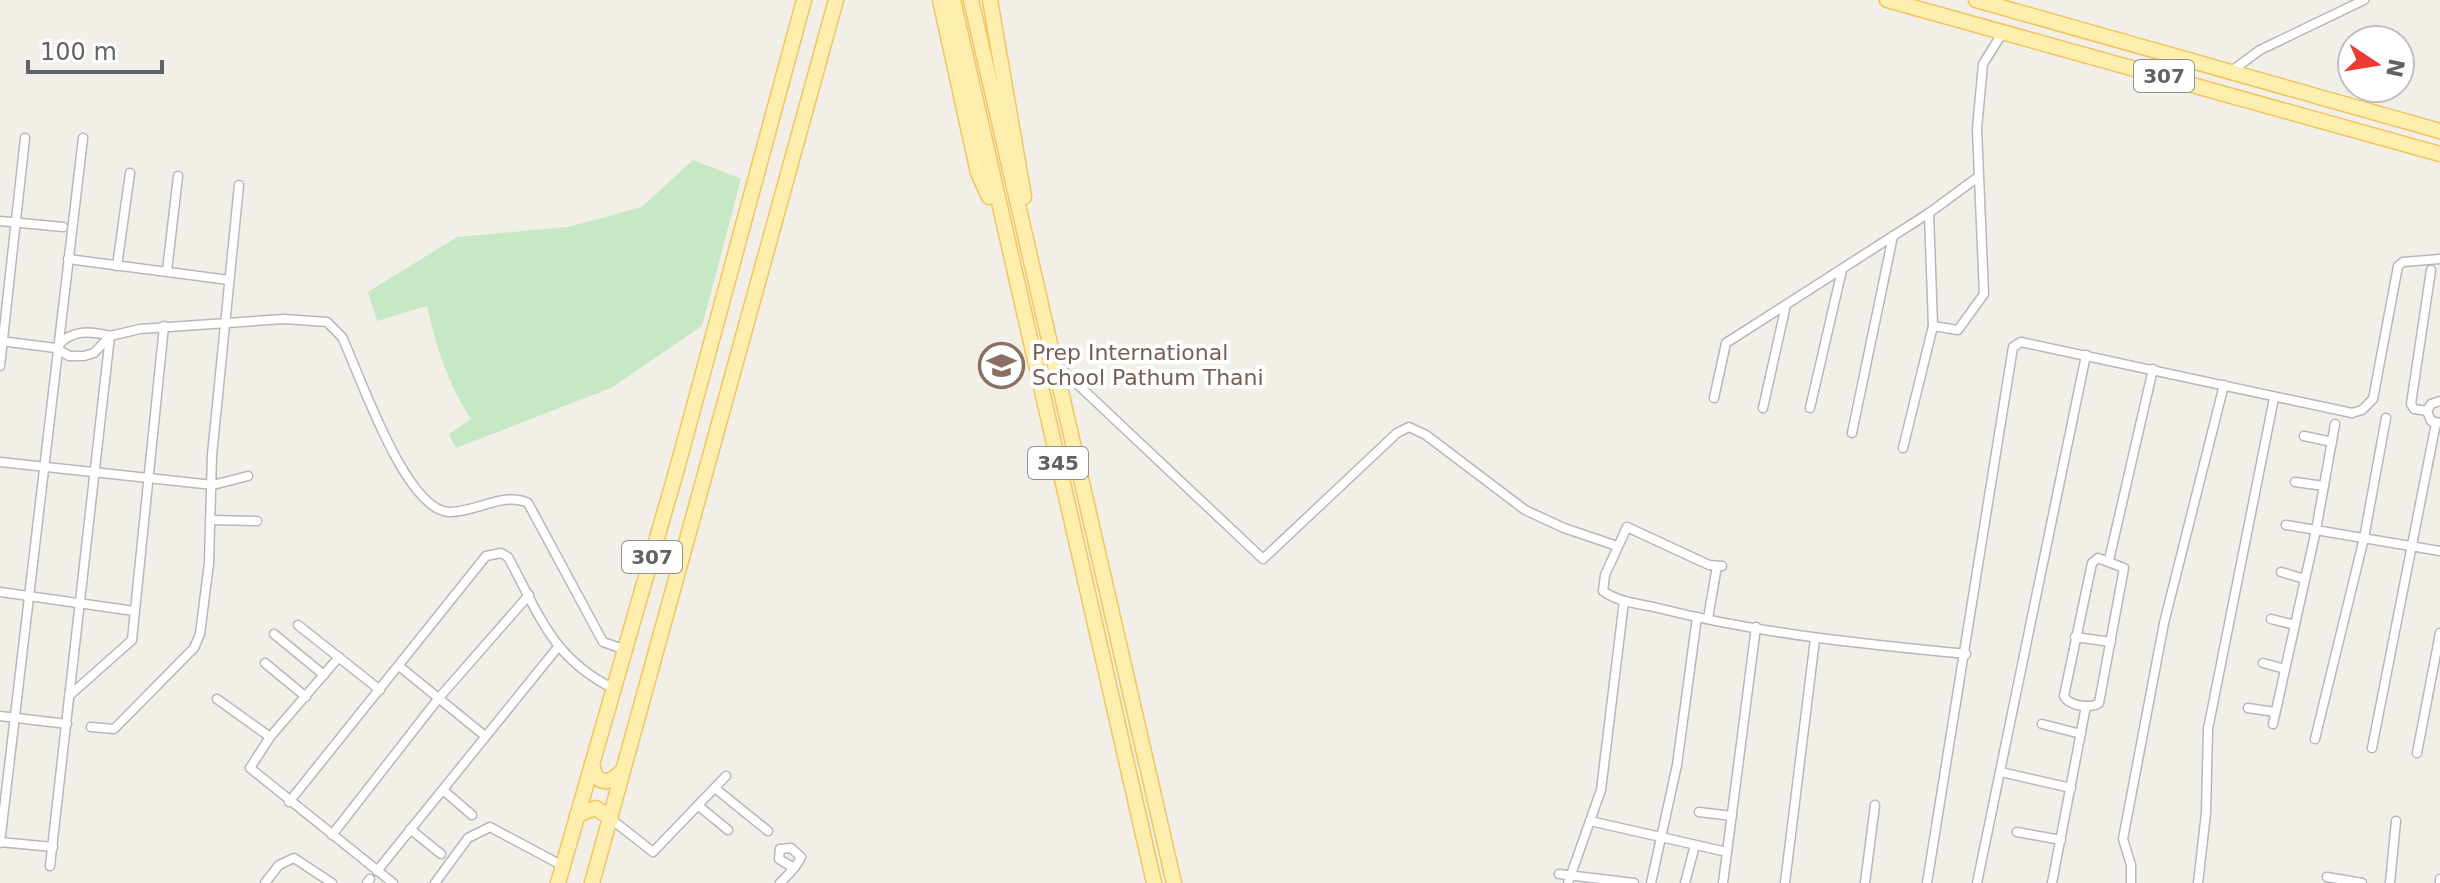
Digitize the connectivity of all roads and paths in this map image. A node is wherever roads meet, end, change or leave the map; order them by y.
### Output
1 (804, 0) edge
2 (836, 0) edge
3 (971, 0) edge
4 (990, 0) edge
5 (1887, 0) edge
6 (1976, 0) edge
7 (2364, 0) edge
8 (949, 1) edge
9 (2003, 32) junction
10 (2093, 34) junction
11 (2087, 55) junction
12 (2229, 73) junction
13 (2440, 131) edge
14 (25, 138) dead end
15 (83, 138) dead end
16 (2440, 154) edge
17 (130, 173) dead end
18 (178, 176) dead end
19 (1978, 177) junction
20 (239, 185) dead end
21 (1929, 213) junction
22 (0, 221) edge
23 (16, 223) junction
24 (63, 227) dead end
25 (1893, 236) junction
26 (68, 259) junction
27 (2440, 259) edge
28 (1031, 261) junction
29 (117, 266) junction
30 (1842, 269) junction
31 (2431, 270) dead end
32 (167, 271) junction
33 (229, 280) junction
34 (1786, 305) junction
35 (226, 321) junction
36 (164, 326) junction
37 (1933, 326) junction
38 (110, 336) junction
39 (1, 341) edge
40 (56, 348) junction
41 (2086, 355) junction
42 (1055, 363) junction
43 (0, 366) edge
44 (2153, 369) junction
45 (2224, 385) junction
46 (1714, 398) dead end
47 (2274, 398) junction
48 (2440, 401) edge
49 (1763, 408) dead end
50 (1810, 408) dead end
51 (2427, 411) junction
52 (2386, 418) dead end
53 (2438, 423) edge
54 (2335, 424) dead end
55 (1852, 433) dead end
56 (2304, 436) dead end
57 (2332, 442) junction
58 (1903, 448) dead end
59 (0, 462) edge
60 (43, 468) junction
61 (95, 474) junction
62 (248, 476) dead end
63 (149, 479) junction
64 (2295, 482) dead end
65 (213, 485) junction
66 (2324, 486) junction
67 (210, 520) junction
68 (257, 521) dead end
69 (2286, 525) dead end
70 (2316, 530) junction
71 (2364, 538) junction
72 (1617, 546) junction
73 (2411, 546) junction
74 (2440, 551) edge
75 (2109, 560) junction
76 (2281, 572) dead end
77 (2305, 579) junction
78 (0, 592) edge
79 (529, 595) junction
80 (27, 596) junction
81 (1624, 601) junction
82 (81, 604) junction
83 (134, 611) junction
84 (1697, 617) junction
85 (1708, 618) junction
86 (2271, 619) dead end
87 (298, 625) dead end
88 (2295, 625) junction
89 (1756, 627) junction
90 (2440, 633) edge
91 (274, 634) dead end
92 (2075, 637) junction
93 (1815, 639) junction
94 (2111, 642) junction
95 (558, 647) junction
96 (626, 650) junction
97 (1966, 654) junction
98 (339, 657) junction
99 (265, 663) dead end
100 (2263, 663) dead end
101 (399, 666) junction
102 (2285, 669) junction
103 (324, 675) junction
104 (615, 689) junction
105 (380, 690) junction
106 (70, 695) junction
107 (306, 697) junction
108 (217, 699) dead end
109 (438, 699) junction
110 (2086, 706) junction
111 (2248, 708) dead end
112 (2275, 712) junction
113 (0, 716) edge
114 (14, 718) junction
115 (67, 724) junction
116 (2042, 724) dead end
117 (2273, 724) dead end
118 (91, 727) dead end
119 (2081, 734) junction
120 (485, 736) junction
121 (270, 737) junction
122 (2315, 739) dead end
123 (2372, 748) dead end
124 (2417, 753) dead end
125 (592, 764) junction
126 (624, 770) junction
127 (2001, 772) junction
128 (726, 776) dead end
129 (2071, 788) junction
130 (716, 789) junction
131 (443, 790) junction
132 (289, 802) junction
133 (1875, 805) dead end
134 (700, 807) junction
135 (1699, 812) dead end
136 (472, 815) dead end
137 (577, 815) junction
138 (1732, 816) junction
139 (611, 819) junction
140 (1590, 821) junction
141 (2396, 821) dead end
142 (410, 829) junction
143 (728, 830) dead end
144 (768, 831) dead end
145 (2017, 832) dead end
146 (332, 835) junction
147 (1662, 838) junction
148 (2061, 840) junction
149 (0, 842) edge
150 (1695, 845) junction
151 (53, 847) junction
152 (1727, 852) junction
153 (441, 854) dead end
154 (50, 866) dead end
155 (563, 866) junction
156 (794, 868) dead end
157 (377, 871) junction
158 (1559, 874) dead end
159 (594, 877) edge
160 (2327, 877) dead end
161 (1569, 880) edge
162 (328, 882) edge
163 (2347, 882) edge
164 (265, 883) edge
165 (393, 883) edge
166 (435, 883) edge
167 (558, 883) edge
168 (606, 883) edge
169 (780, 883) edge
170 (1154, 883) edge
171 (1174, 883) edge
172 (1634, 883) edge
173 (1651, 883) edge
174 (1685, 883) edge
175 (1723, 883) edge
176 (1785, 883) edge
177 (1865, 883) edge
178 (1927, 883) edge
179 (1977, 883) edge
180 (2052, 883) edge
181 (2131, 883) edge
182 (2198, 883) edge
183 (2362, 883) edge
184 (2390, 883) edge

1 - 96 main road, 307
2 - 126 main road, 307
3 - 28 main road, 345
4 - 28 main road
5 - 9 main road, 307
6 - 10 main road, 307
7 - 12 street
8 - 170 main road, 345
9 - 11 main road, 307
9 - 19 street
10 - 11 main road
10 - 12 main road, 307
11 - 16 main road, 307
12 - 13 main road, 307
14 - 23 street
15 - 26 street
17 - 29 street
18 - 32 street
19 - 21 street
19 - 37 street
20 - 33 street
21 - 25 street
21 - 37 street
22 - 23 street
23 - 24 street
23 - 39 street
25 - 30 street
25 - 55 street
26 - 29 street
26 - 40 street
27 - 47 street
28 - 42 main road, 345
29 - 32 street
30 - 34 street
30 - 50 street
31 - 51 street
32 - 33 street
33 - 35 street
34 - 46 street
34 - 49 street
35 - 36 street
35 - 65 street
35 - 96 street
36 - 38 street
36 - 63 street
37 - 58 street
38 - 40 street
38 - 40 street
38 - 61 street
39 - 40 street
39 - 43 street
40 - 60 street
41 - 44 street
41 - 97 street
41 - 127 street
42 - 72 street
42 - 171 main road, 345
44 - 45 street
44 - 75 street
45 - 47 street
45 - 181 street
47 - 182 street
48 - 51 street
51 - 53 street
52 - 71 street
53 - 73 street
54 - 57 street
56 - 57 street
57 - 66 street
59 - 60 street
60 - 61 street
60 - 80 street
61 - 63 street
61 - 82 street
62 - 65 street
63 - 65 street
63 - 83 street
64 - 66 street
65 - 67 street
66 - 70 street
67 - 68 street
67 - 118 street
69 - 70 street
70 - 71 street
70 - 77 street
71 - 73 street
71 - 122 street
72 - 81 street
72 - 85 street
73 - 74 street
73 - 123 street
75 - 92 street
75 - 94 street
76 - 77 street
77 - 88 street
78 - 80 street
79 - 95 street
79 - 101 street
79 - 109 street
80 - 82 street
80 - 114 street
81 - 84 street
81 - 140 street
82 - 83 street
82 - 106 street
83 - 106 street
84 - 85 street
84 - 147 street
85 - 89 street
86 - 88 street
87 - 98 street
88 - 102 street
89 - 93 street
89 - 138 street
90 - 124 street
91 - 103 street
92 - 94 street
92 - 110 street
93 - 97 street
93 - 176 street
94 - 110 street
95 - 104 street
95 - 120 street
96 - 104 main road, 307
97 - 178 street
98 - 103 street
98 - 105 street
99 - 107 street
100 - 102 street
101 - 105 street
101 - 109 street
102 - 112 street
103 - 107 street
104 - 125 main road, 307
105 - 132 street
106 - 115 street
107 - 121 street
108 - 121 street
109 - 120 street
109 - 146 street
110 - 119 street
111 - 112 street
112 - 117 street
113 - 114 street
114 - 115 street
114 - 149 street
115 - 151 street
116 - 119 street
119 - 129 street
120 - 131 street
121 - 132 street
125 - 126 main road
125 - 137 main road, 307
126 - 139 main road, 307
127 - 129 street
127 - 179 street
128 - 130 street
129 - 148 street
130 - 134 street
130 - 144 street
131 - 136 street
131 - 142 street
132 - 146 street
133 - 177 street
134 - 139 street
134 - 143 street
135 - 138 street
137 - 139 main road
137 - 155 main road, 307
138 - 152 street
139 - 159 main road, 307
140 - 147 street
140 - 161 street
141 - 184 street
142 - 153 street
142 - 157 street
145 - 148 street
146 - 157 street
147 - 150 street
147 - 173 street
148 - 180 street
149 - 151 street
150 - 152 street
150 - 174 street
151 - 154 street
152 - 175 street
155 - 166 street
155 - 167 main road, 307
156 - 169 street
157 - 165 street
158 - 161 street
159 - 168 street
160 - 163 street
161 - 172 street
162 - 164 street
163 - 183 street

